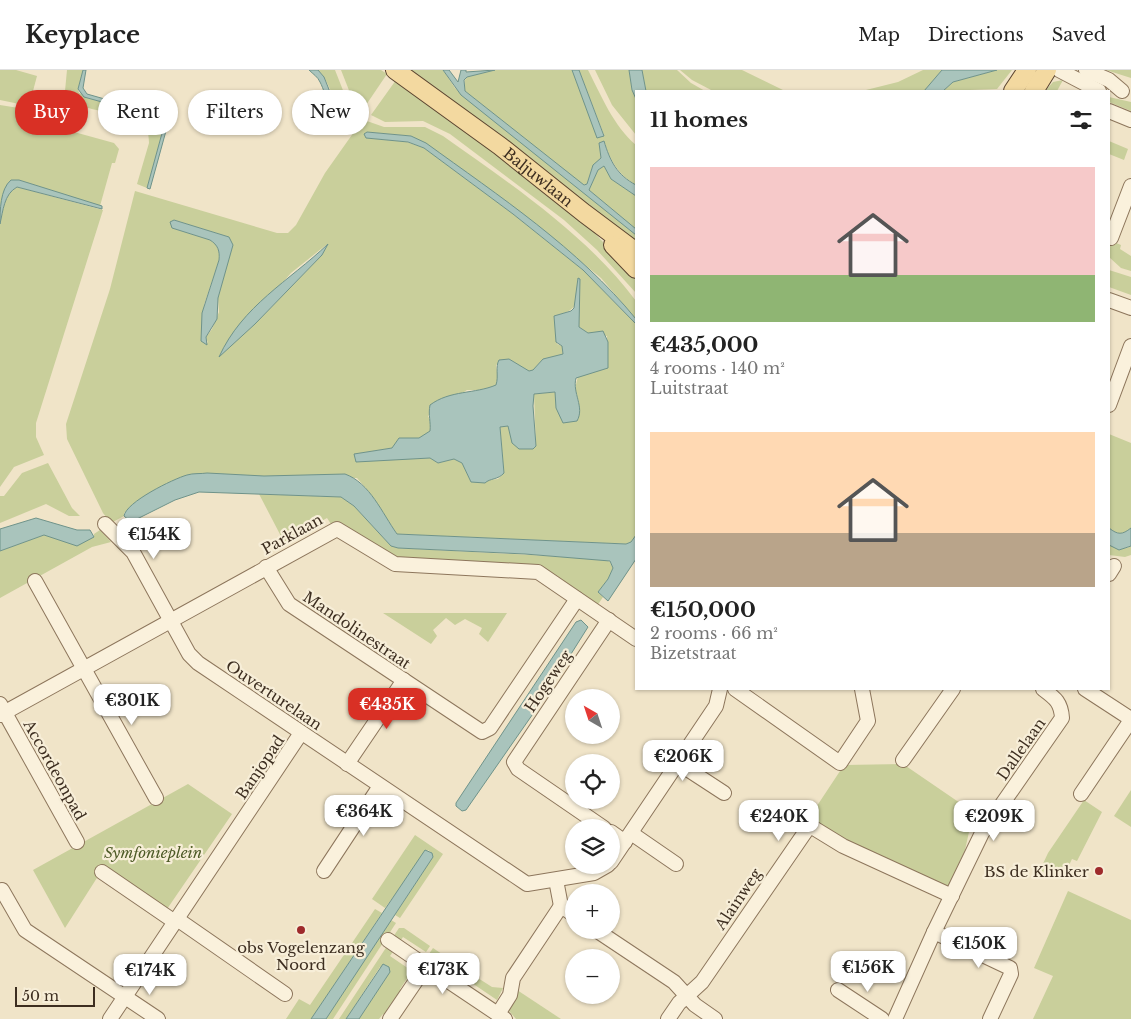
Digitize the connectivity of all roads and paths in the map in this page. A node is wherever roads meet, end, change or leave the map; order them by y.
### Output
1 (395, 70) edge
2 (1026, 70) edge
3 (1047, 70) edge
4 (1059, 70) edge
5 (1086, 70) edge
6 (1014, 90) edge
7 (1035, 90) edge
8 (1097, 90) edge
9 (1121, 91) edge
10 (1110, 111) edge
11 (1131, 120) edge
12 (1131, 186) edge
13 (584, 213) junction
14 (1111, 238) dead end
15 (635, 251) edge
16 (635, 268) edge
17 (1110, 300) edge
18 (1131, 308) edge
19 (1131, 346) edge
20 (1110, 402) edge
21 (105, 524) dead end
22 (266, 567) junction
23 (35, 581) dead end
24 (577, 599) junction
25 (171, 620) junction
26 (609, 620) junction
27 (635, 638) edge
28 (84, 668) junction
29 (404, 680) junction
30 (720, 690) edge
31 (736, 690) edge
32 (862, 690) edge
33 (953, 690) edge
34 (1044, 690) edge
35 (1087, 690) edge
36 (2, 710) edge
37 (1131, 719) edge
38 (302, 733) junction
39 (904, 760) dead end
40 (678, 762) junction
41 (347, 764) junction
42 (380, 786) junction
43 (724, 793) dead end
44 (1081, 794) dead end
45 (156, 798) dead end
46 (591, 819) edge
47 (620, 835) edge
48 (628, 838) junction
49 (77, 842) dead end
50 (620, 849) edge
51 (676, 864) dead end
52 (324, 871) dead end
53 (102, 872) dead end
54 (586, 874) edge
55 (556, 880) junction
56 (2, 890) dead end
57 (952, 896) junction
58 (561, 906) junction
59 (565, 909) edge
60 (176, 920) junction
61 (934, 932) junction
62 (610, 939) edge
63 (388, 940) dead end
64 (426, 966) junction
65 (838, 990) dead end
66 (285, 994) dead end
67 (687, 996) junction
68 (125, 997) junction
69 (501, 1016) edge
70 (110, 1019) edge
71 (158, 1019) edge
72 (390, 1019) edge
73 (668, 1019) edge
74 (716, 1019) edge
75 (882, 1019) edge
76 (895, 1019) edge
77 (990, 1019) edge

1 - 13 main road, Baljuwlaan
2 - 6 main road
3 - 7 main road
4 - 8 street
5 - 9 street
10 - 11 street
12 - 14 street
13 - 15 main road, Baljuwlaan
13 - 16 main road, Baljuwlaan
17 - 18 street
19 - 20 street
21 - 25 street, Ouverturelaan
22 - 24 street, Parklaan
22 - 25 street, Parklaan
22 - 29 street, Mandolinestraat
23 - 28 street
24 - 26 street, Parklaan
24 - 29 street, Mandolinestraat
25 - 28 street, Parklaan
25 - 38 street, Ouverturelaan
26 - 27 street, Parklaan
26 - 46 street, Hogeweg
28 - 36 street, Parklaan
28 - 45 street
29 - 41 street
30 - 40 street
31 - 32 street
33 - 39 street
34 - 57 street, Dallelaan
35 - 37 street
36 - 49 street, Accordeonpad
37 - 44 street
38 - 41 street, Ouverturelaan
38 - 60 street, Banjopad
40 - 43 street
40 - 48 street
41 - 42 street, Ouverturelaan
42 - 52 street
42 - 55 street, Ouverturelaan
47 - 48 street
48 - 50 street
48 - 51 street
53 - 60 street
54 - 55 street, Ouverturelaan
55 - 58 street
56 - 68 street
57 - 61 street, Dallelaan
57 - 67 street, Alainweg
58 - 59 street
58 - 69 street
60 - 66 street
60 - 68 street, Banjopad
61 - 76 street, Dallelaan
61 - 77 street
62 - 67 street
63 - 64 street
64 - 69 street
64 - 72 street
65 - 75 street
67 - 73 street, Alainweg
67 - 74 street
68 - 70 street, Banjopad
68 - 71 street

